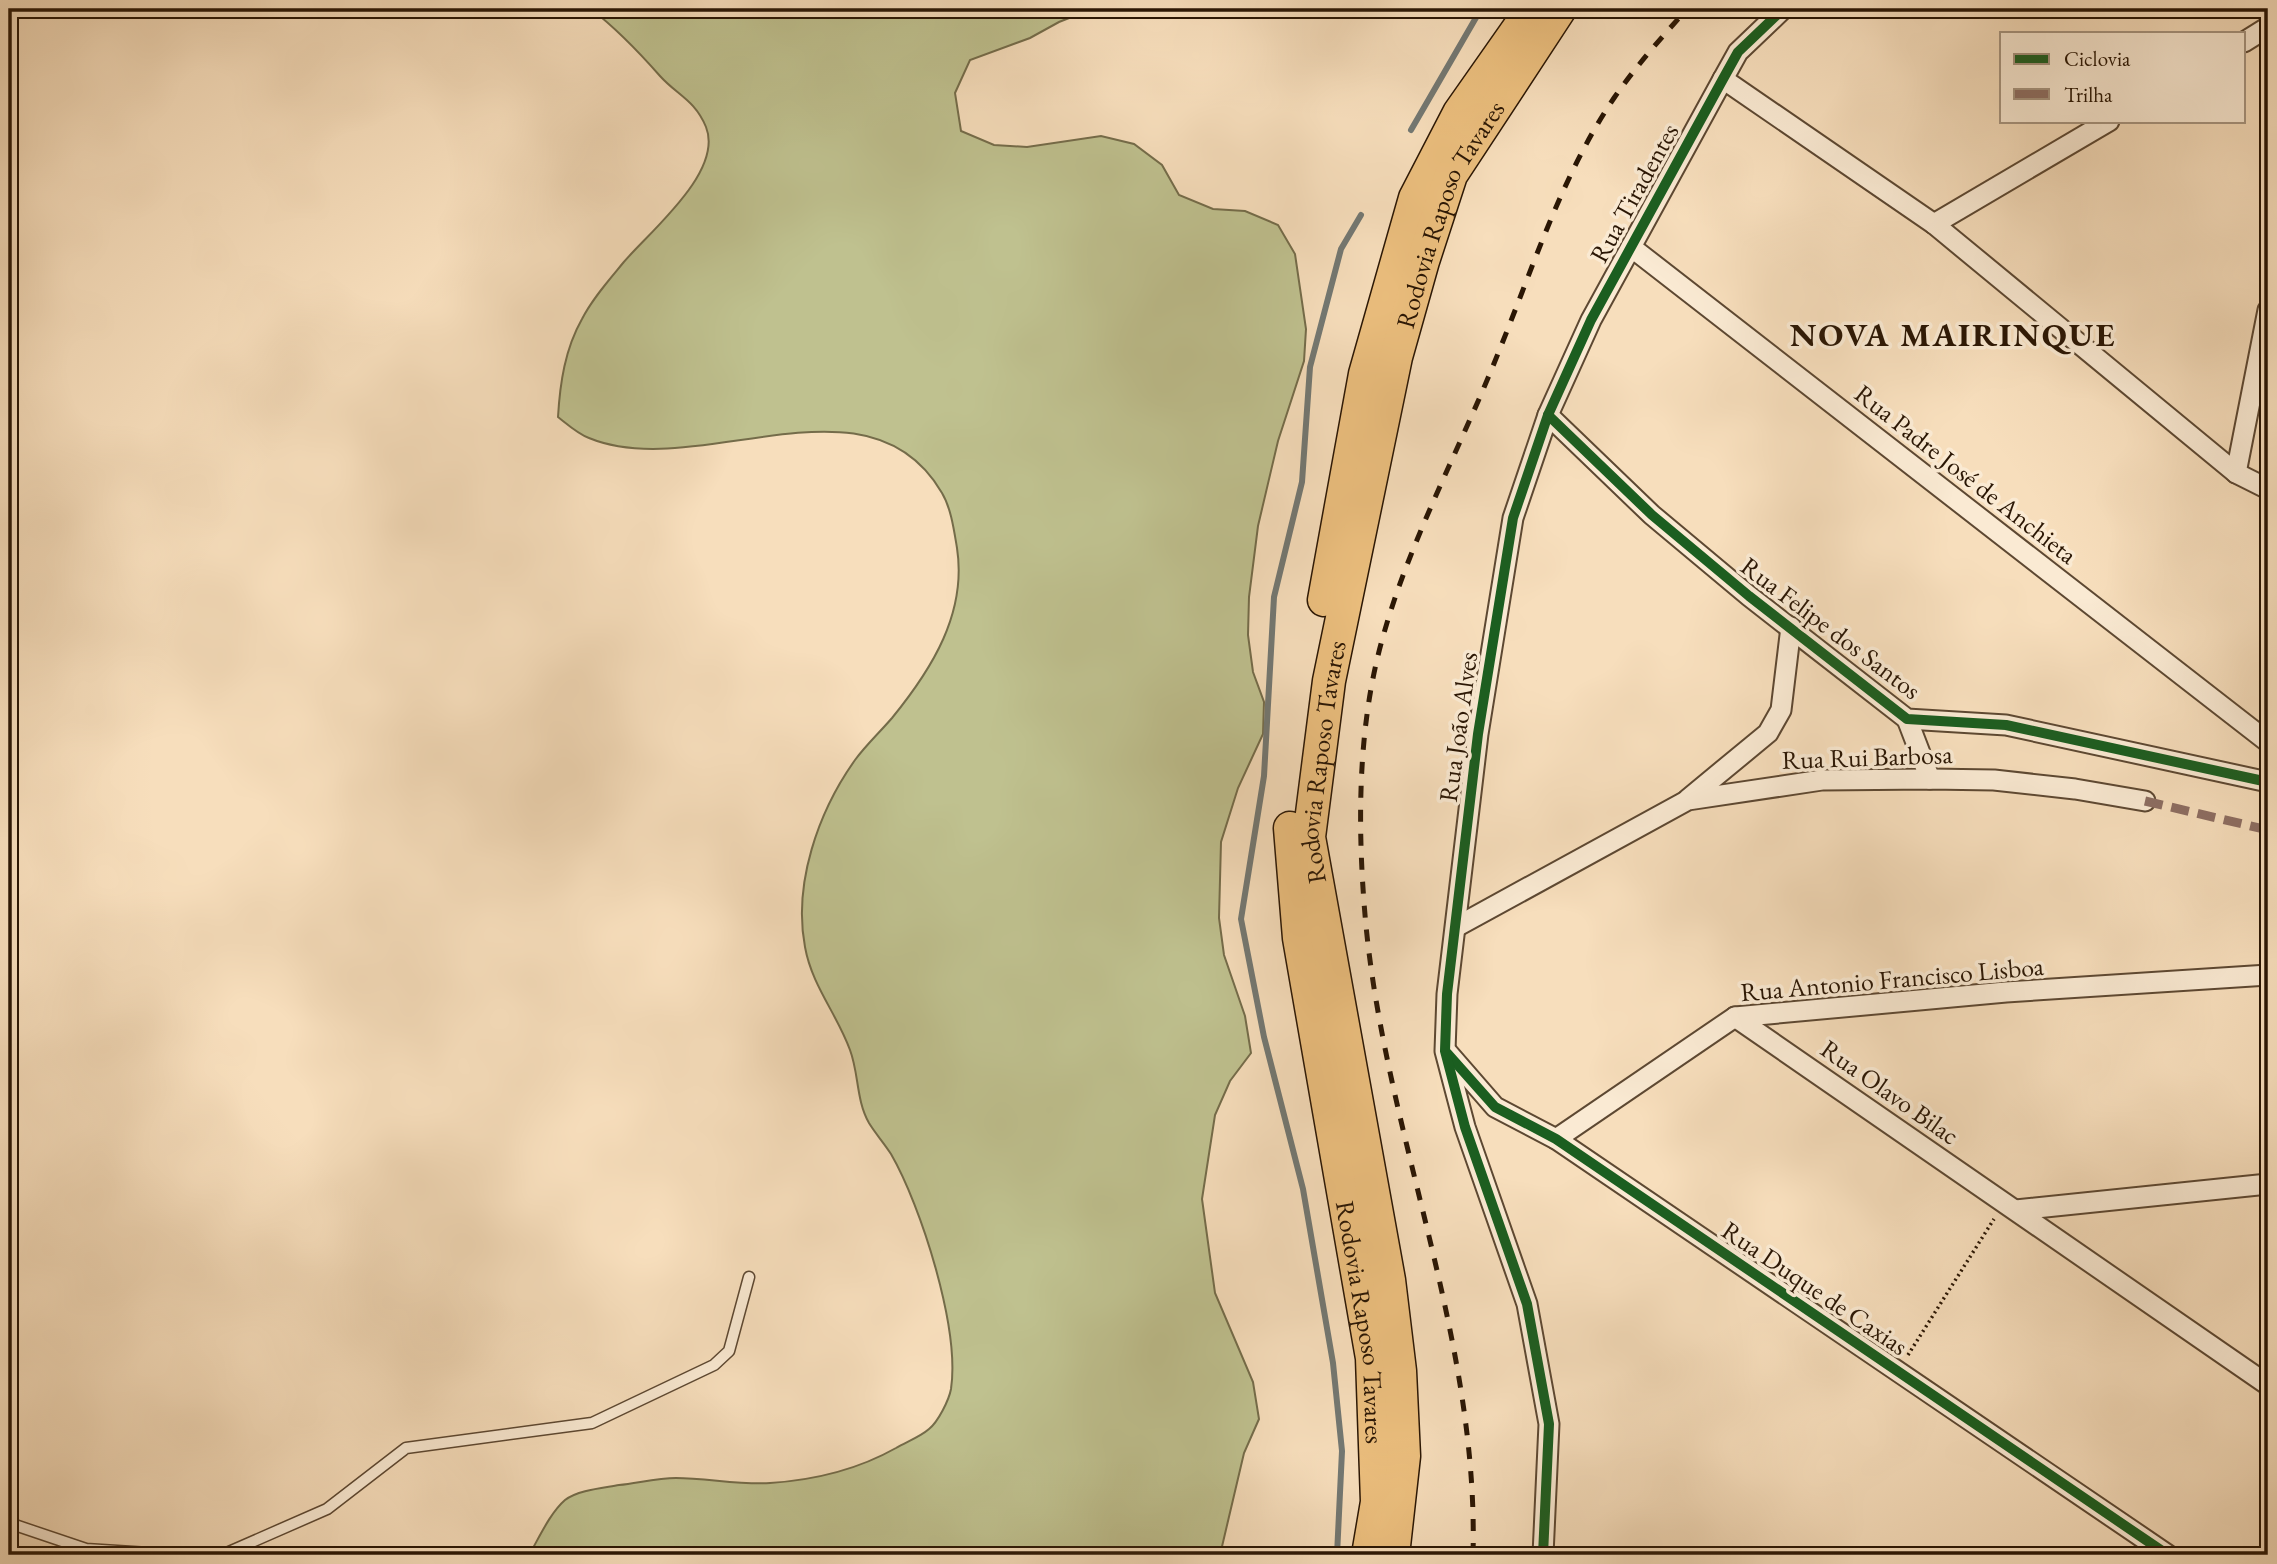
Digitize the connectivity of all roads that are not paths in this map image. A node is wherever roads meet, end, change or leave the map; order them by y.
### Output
1 (1532, 9) edge
2 (1560, 9) edge
3 (1783, 9) edge
4 (2268, 27) edge
5 (2246, 40) edge
6 (1723, 79) junction
7 (2107, 122) edge
8 (1934, 224) junction
9 (1631, 247) junction
10 (2268, 316) edge
11 (1548, 415) junction
12 (2236, 473) junction
13 (2268, 489) edge
14 (1791, 628) junction
15 (1907, 719) junction
16 (2268, 742) edge
17 (1930, 779) junction
18 (2268, 782) edge
19 (1688, 800) junction
20 (2145, 801) dead end
21 (1456, 928) junction
22 (2268, 975) edge
23 (1735, 1017) junction
24 (1445, 1051) junction
25 (1556, 1139) junction
26 (2268, 1184) edge
27 (2016, 1210) junction
28 (749, 1277) dead end
29 (2268, 1385) edge
30 (9, 1524) edge
31 (180, 1555) edge
32 (222, 1555) edge
33 (1368, 1555) edge
34 (1393, 1555) edge
35 (1543, 1555) edge
36 (2168, 1555) edge

1 - 33 highway, Rodovia Raposo Tavares
2 - 34 highway, Rodovia Raposo Tavares
3 - 6 street, Rua Tiradentes
4 - 5 street
6 - 8 street
6 - 9 street, Rua Tiradentes
7 - 8 street
8 - 12 street
9 - 11 street, Rua Tiradentes
9 - 16 street, Rua Padre José de Anchieta
10 - 12 street
11 - 14 street, Rua Felipe dos Santos
11 - 21 street, Rua João Alves
12 - 13 street
14 - 15 street, Rua Felipe dos Santos
14 - 19 street
15 - 17 street
15 - 18 street, Rua Felipe dos Santos
17 - 19 street, Rua Rui Barbosa
17 - 20 street, Rua Rui Barbosa
19 - 21 street, Rua Rui Barbosa
21 - 24 street, Rua João Alves
22 - 23 street, Rua Antonio Francisco Lisboa
23 - 25 street, Rua Antonio Francisco Lisboa
23 - 27 street, Rua Olavo Bilac
24 - 25 street, Rua Duque de Caxias
24 - 35 street, Rua João Alves
25 - 36 street, Rua Duque de Caxias
26 - 27 street
27 - 29 street, Rua Olavo Bilac
28 - 32 lane
30 - 31 lane

